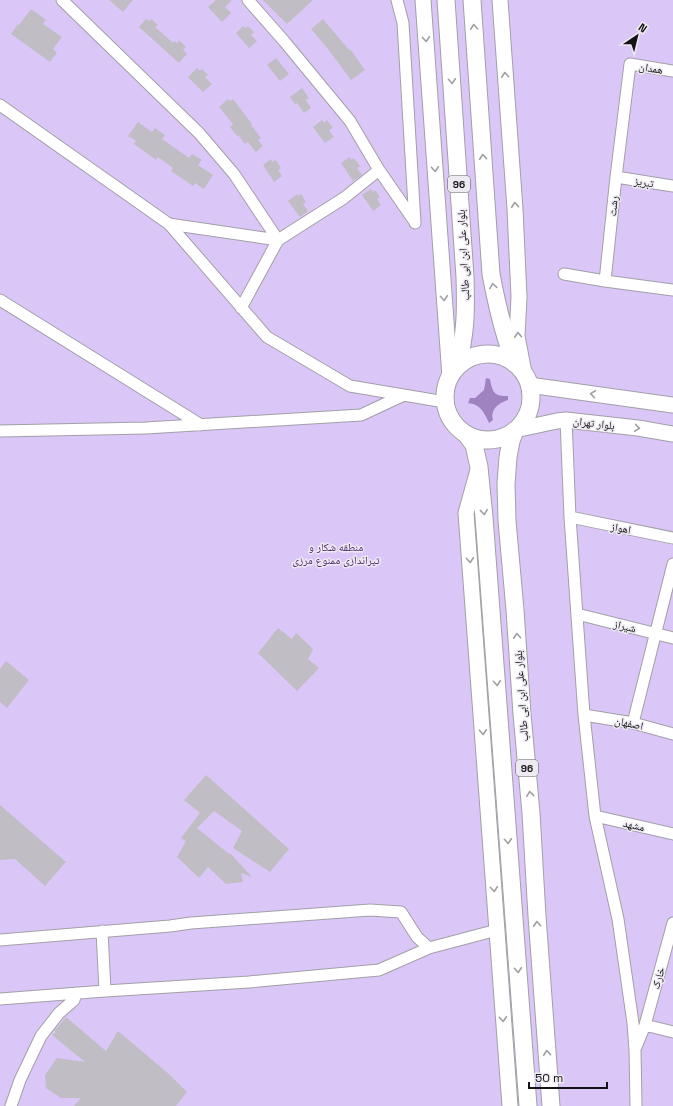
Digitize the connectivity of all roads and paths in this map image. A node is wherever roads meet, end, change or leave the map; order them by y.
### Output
1 (62, 0) edge
2 (248, 0) edge
3 (398, 0) edge
4 (423, 0) edge
5 (446, 0) edge
6 (472, 0) edge
7 (500, 0) edge
8 (630, 64) joint
9 (673, 71) edge
10 (0, 105) edge
11 (379, 170) junction
12 (616, 177) junction
13 (673, 186) edge
14 (169, 224) junction
15 (278, 240) junction
16 (564, 274) dead end
17 (605, 281) junction
18 (673, 290) edge
19 (0, 300) edge
20 (241, 308) junction
21 (454, 372) junction
22 (523, 374) junction
23 (404, 395) junction
24 (445, 402) junction
25 (673, 405) edge
26 (566, 420) junction
27 (201, 425) junction
28 (515, 430) junction
29 (0, 431) edge
30 (466, 434) junction
31 (673, 434) edge
32 (479, 467) junction
33 (570, 517) junction
34 (673, 538) edge
35 (673, 564) edge
36 (577, 614) junction
37 (656, 634) junction
38 (673, 638) edge
39 (584, 715) junction
40 (633, 724) junction
41 (673, 734) edge
42 (595, 816) junction
43 (673, 834) edge
44 (672, 928) edge
45 (497, 930) junction
46 (102, 931) junction
47 (0, 940) edge
48 (429, 948) junction
49 (104, 991) junction
50 (76, 993) junction
51 (0, 1000) edge
52 (645, 1025) junction
53 (673, 1032) edge
54 (635, 1050) junction
55 (11, 1106) edge
56 (510, 1106) edge
57 (528, 1106) edge
58 (551, 1106) edge
59 (636, 1106) edge

1 - 15 street
2 - 11 street
3 - 11 street
4 -> 21 street
5 -> 21 main road, بلوار علی ابن ابی طالب / 96
22 -> 6 main road, 96
22 -> 7 street
8 - 9 street, همدان
8 - 12 street, رشت
10 - 14 street
11 - 15 street
12 - 13 street, تبریز
12 - 17 street, رشت
14 - 15 street
14 - 20 street
15 - 20 street
16 - 17 street
17 - 18 street
19 - 27 street
20 - 23 street
21 - 22 main road
21 - 24 main road, 96
25 -> 22 street
22 - 28 main road, 96
23 - 24 street
23 - 27 street
24 - 30 main road, 96
26 - 28 street, بلوار تهران
26 -> 31 street, بلوار تهران
26 - 33 street
27 - 29 street
28 - 30 main road, 96
58 -> 28 main road, بلوار علی ابن ابی طالب / 96
30 - 32 main road, بلوار علی ابن ابی طالب / 96
32 -> 45 street
32 -> 57 main road, بلوار علی ابن ابی طالب / 96
33 - 34 street, اهواز
33 - 36 street
35 - 37 street
36 - 37 street, شیراز
36 - 39 street
37 - 38 street, شیراز
37 - 40 street
39 - 40 street, اصفهان
39 - 42 street
40 - 41 street, اصفهان
42 - 43 street, مشهد
42 - 54 street
44 - 52 street, خارک
45 - 48 street
45 -> 56 street
46 - 47 street
46 - 48 street
46 - 49 street
48 - 49 street
49 - 50 street
50 - 51 street
50 - 55 street
52 - 53 street
52 - 54 street, خارک
54 - 59 street

